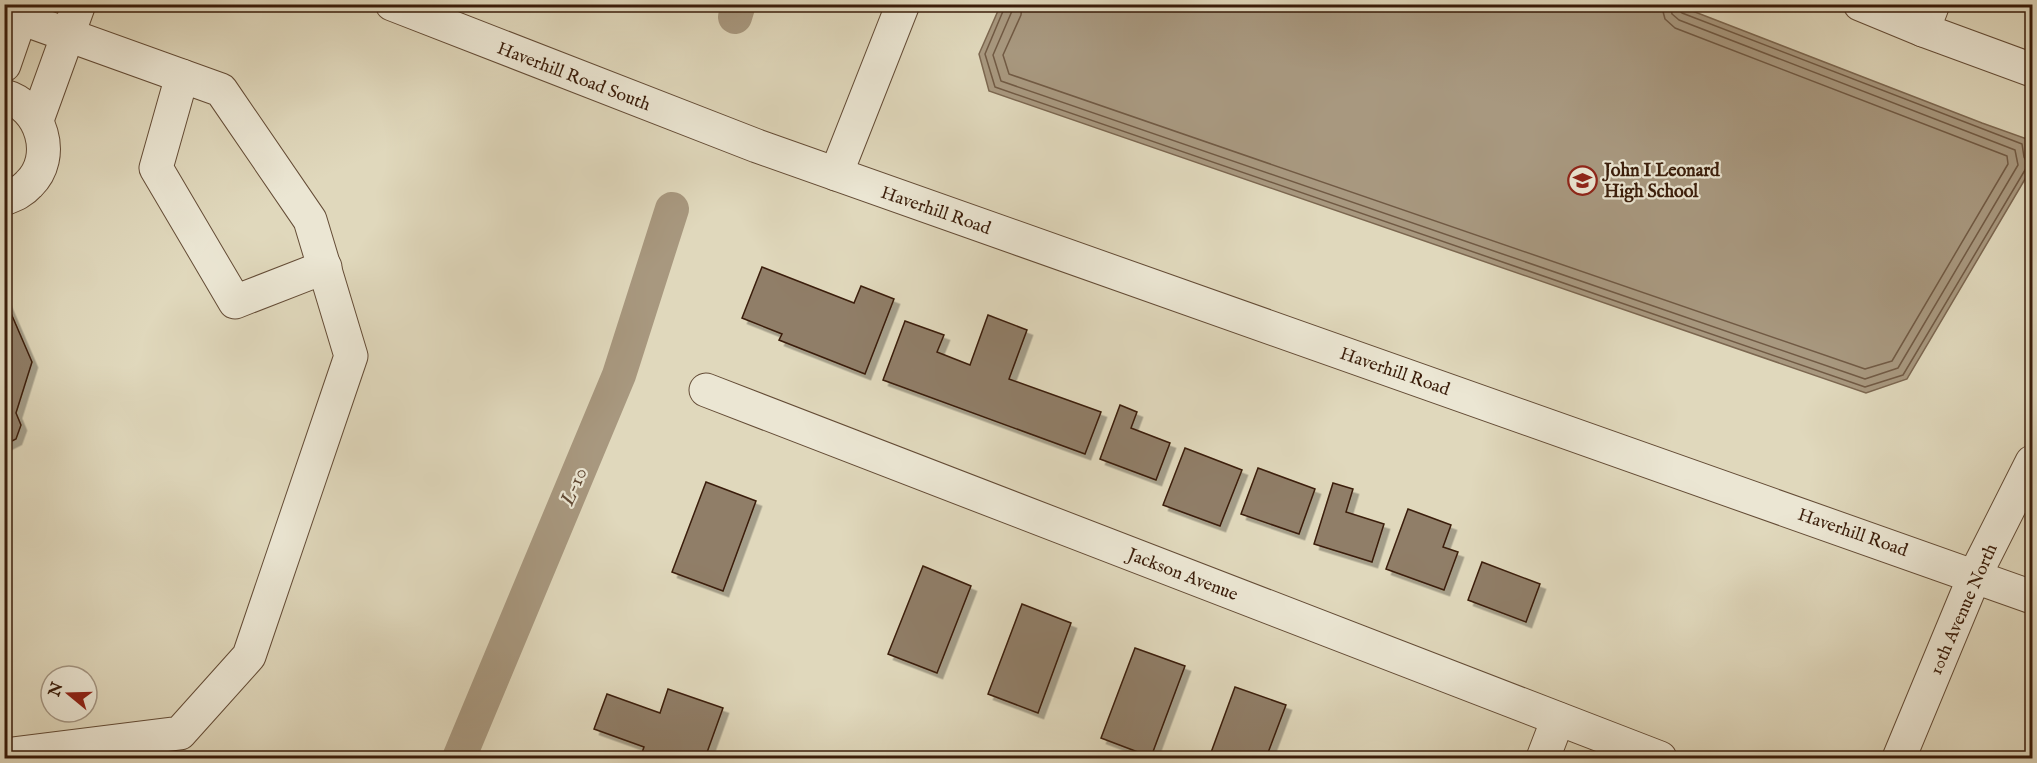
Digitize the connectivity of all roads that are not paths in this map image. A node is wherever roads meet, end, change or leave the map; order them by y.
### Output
1 (392, 4) edge
2 (903, 4) edge
3 (1860, 4) edge
4 (16, 11) edge
5 (1928, 17) edge
6 (73, 19) edge
7 (4, 65) edge
8 (2032, 70) edge
9 (182, 76) junction
10 (4, 96) edge
11 (37, 120) junction
12 (756, 146) joint
13 (836, 174) junction
14 (4, 199) edge
15 (324, 267) junction
16 (706, 390) dead end
17 (2032, 462) edge
18 (1975, 575) junction
19 (2032, 597) edge
20 (1558, 719) junction
21 (4, 755) edge
22 (1543, 759) edge
23 (1660, 759) edge
24 (1899, 759) edge

1 - 12 street, Haverhill Road South
2 - 13 street
3 - 5 street
4 - 6 street
4 - 7 street
5 - 8 street
6 - 9 street
6 - 11 street
9 - 15 street
9 - 15 street
10 - 11 street
11 - 14 street
12 - 13 street, Haverhill Road
13 - 18 street, Haverhill Road
15 - 21 street
16 - 20 street, Jackson Avenue
17 - 18 street, 10th Avenue North
18 - 19 street, Haverhill Road
18 - 24 street, 10th Avenue North
20 - 22 street
20 - 23 street, Jackson Avenue

